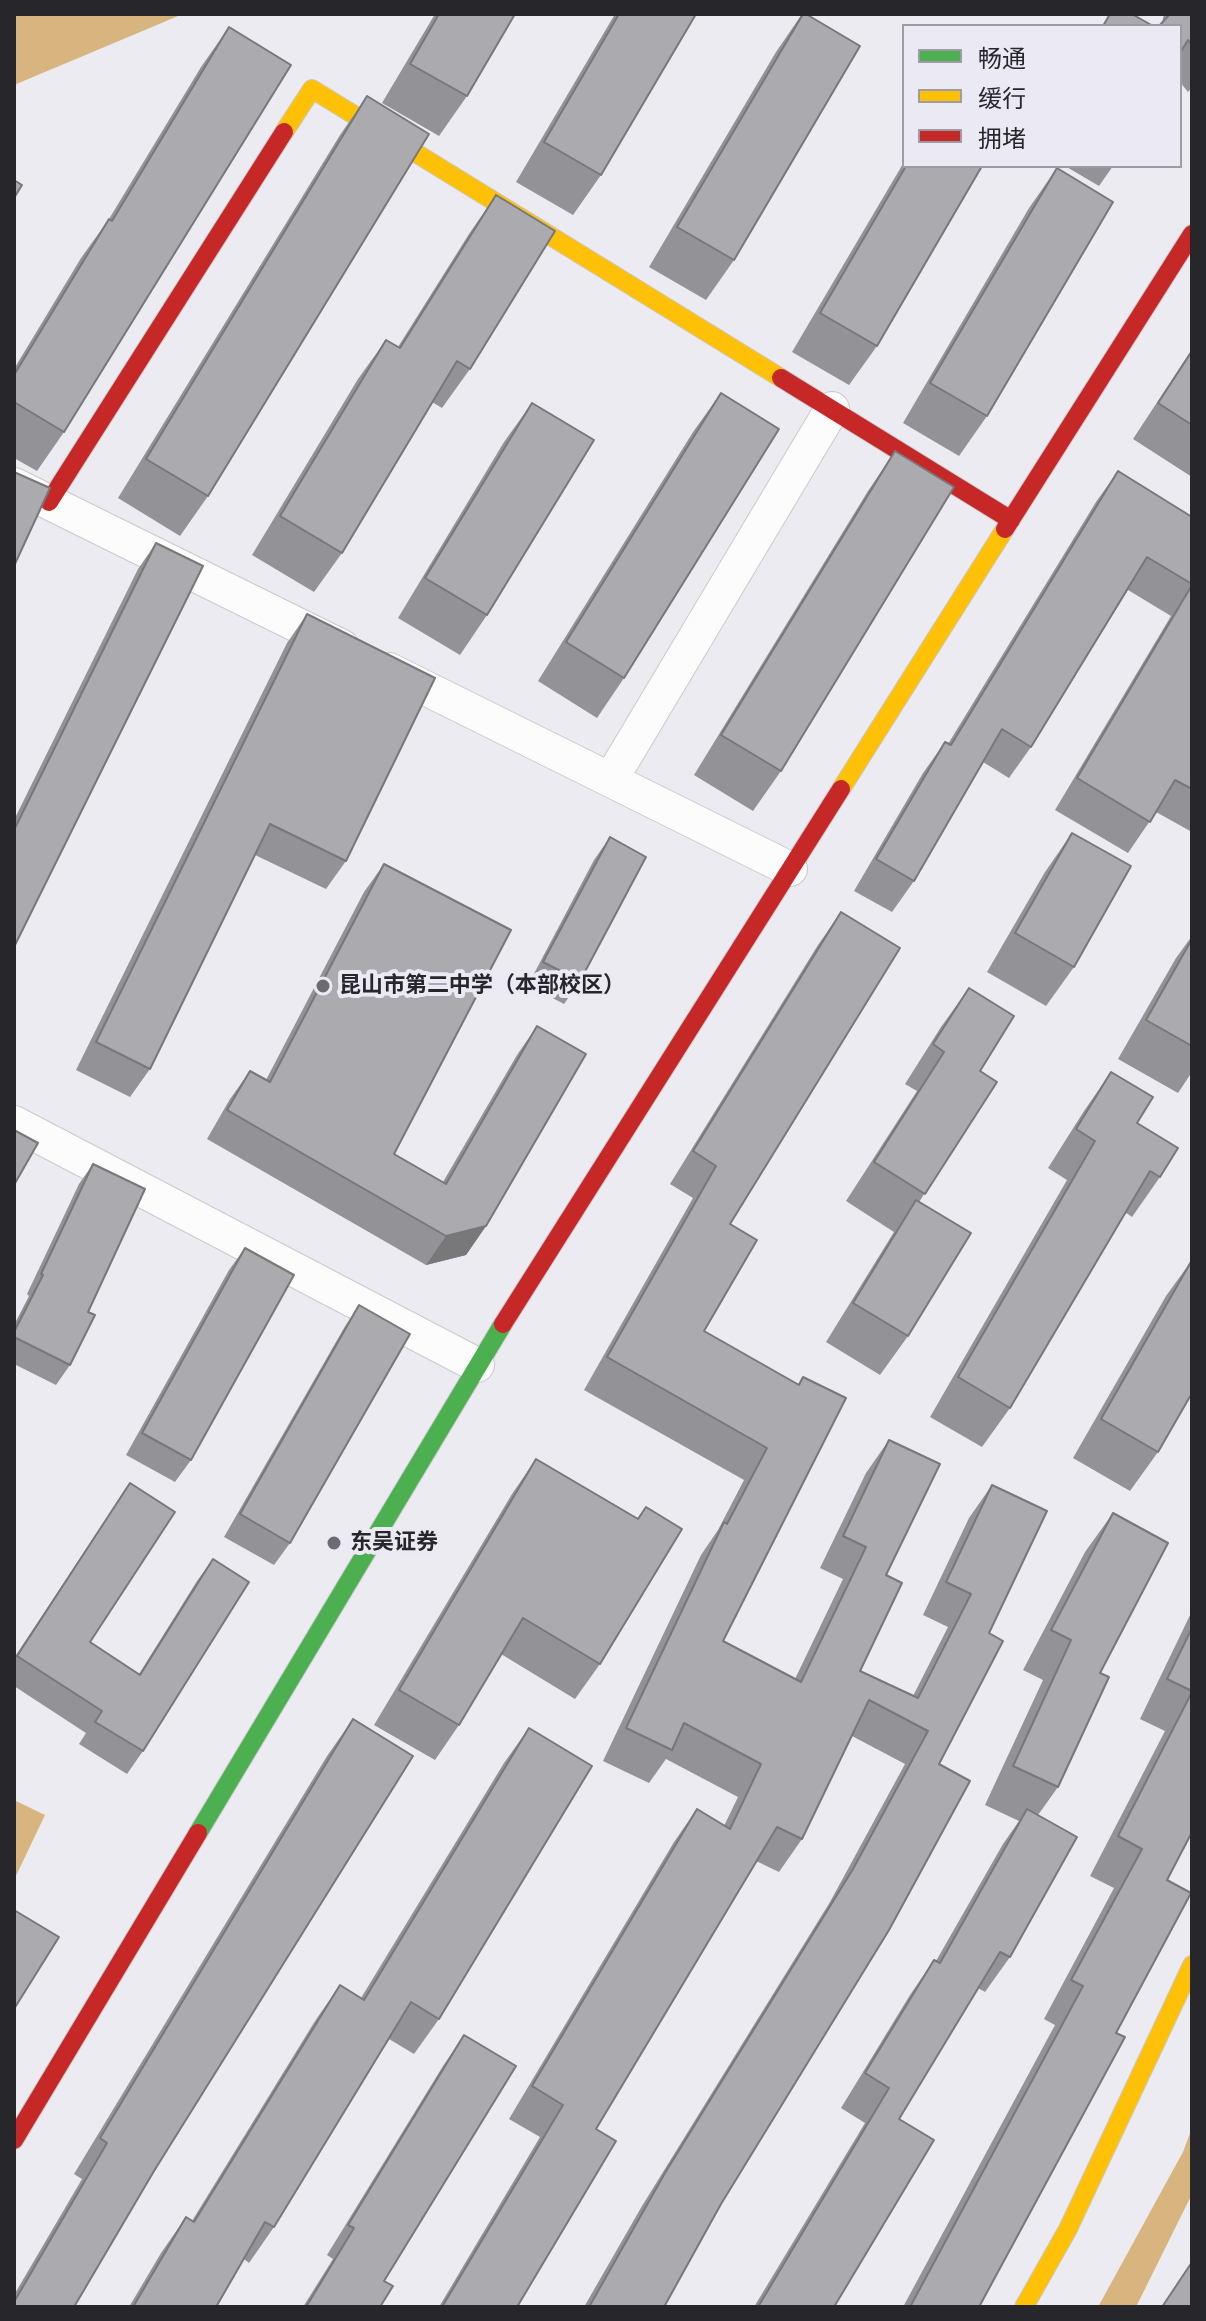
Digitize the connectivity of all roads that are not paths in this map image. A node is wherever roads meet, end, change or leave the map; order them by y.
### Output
1 (1192, 234) edge
2 (832, 409) junction
3 (14, 485) edge
4 (49, 502) junction
5 (1011, 520) junction
6 (611, 779) junction
7 (790, 869) junction
8 (14, 1123) edge
9 (477, 1365) junction
10 (1192, 1965) edge
11 (14, 2140) edge
12 (1024, 2307) edge

1 - 5 street
2 - 4 street
2 - 5 street
2 - 6 street
3 - 4 street
4 - 6 street
5 - 7 street
6 - 7 street
7 - 9 street
8 - 9 street
9 - 11 street
10 - 12 street

